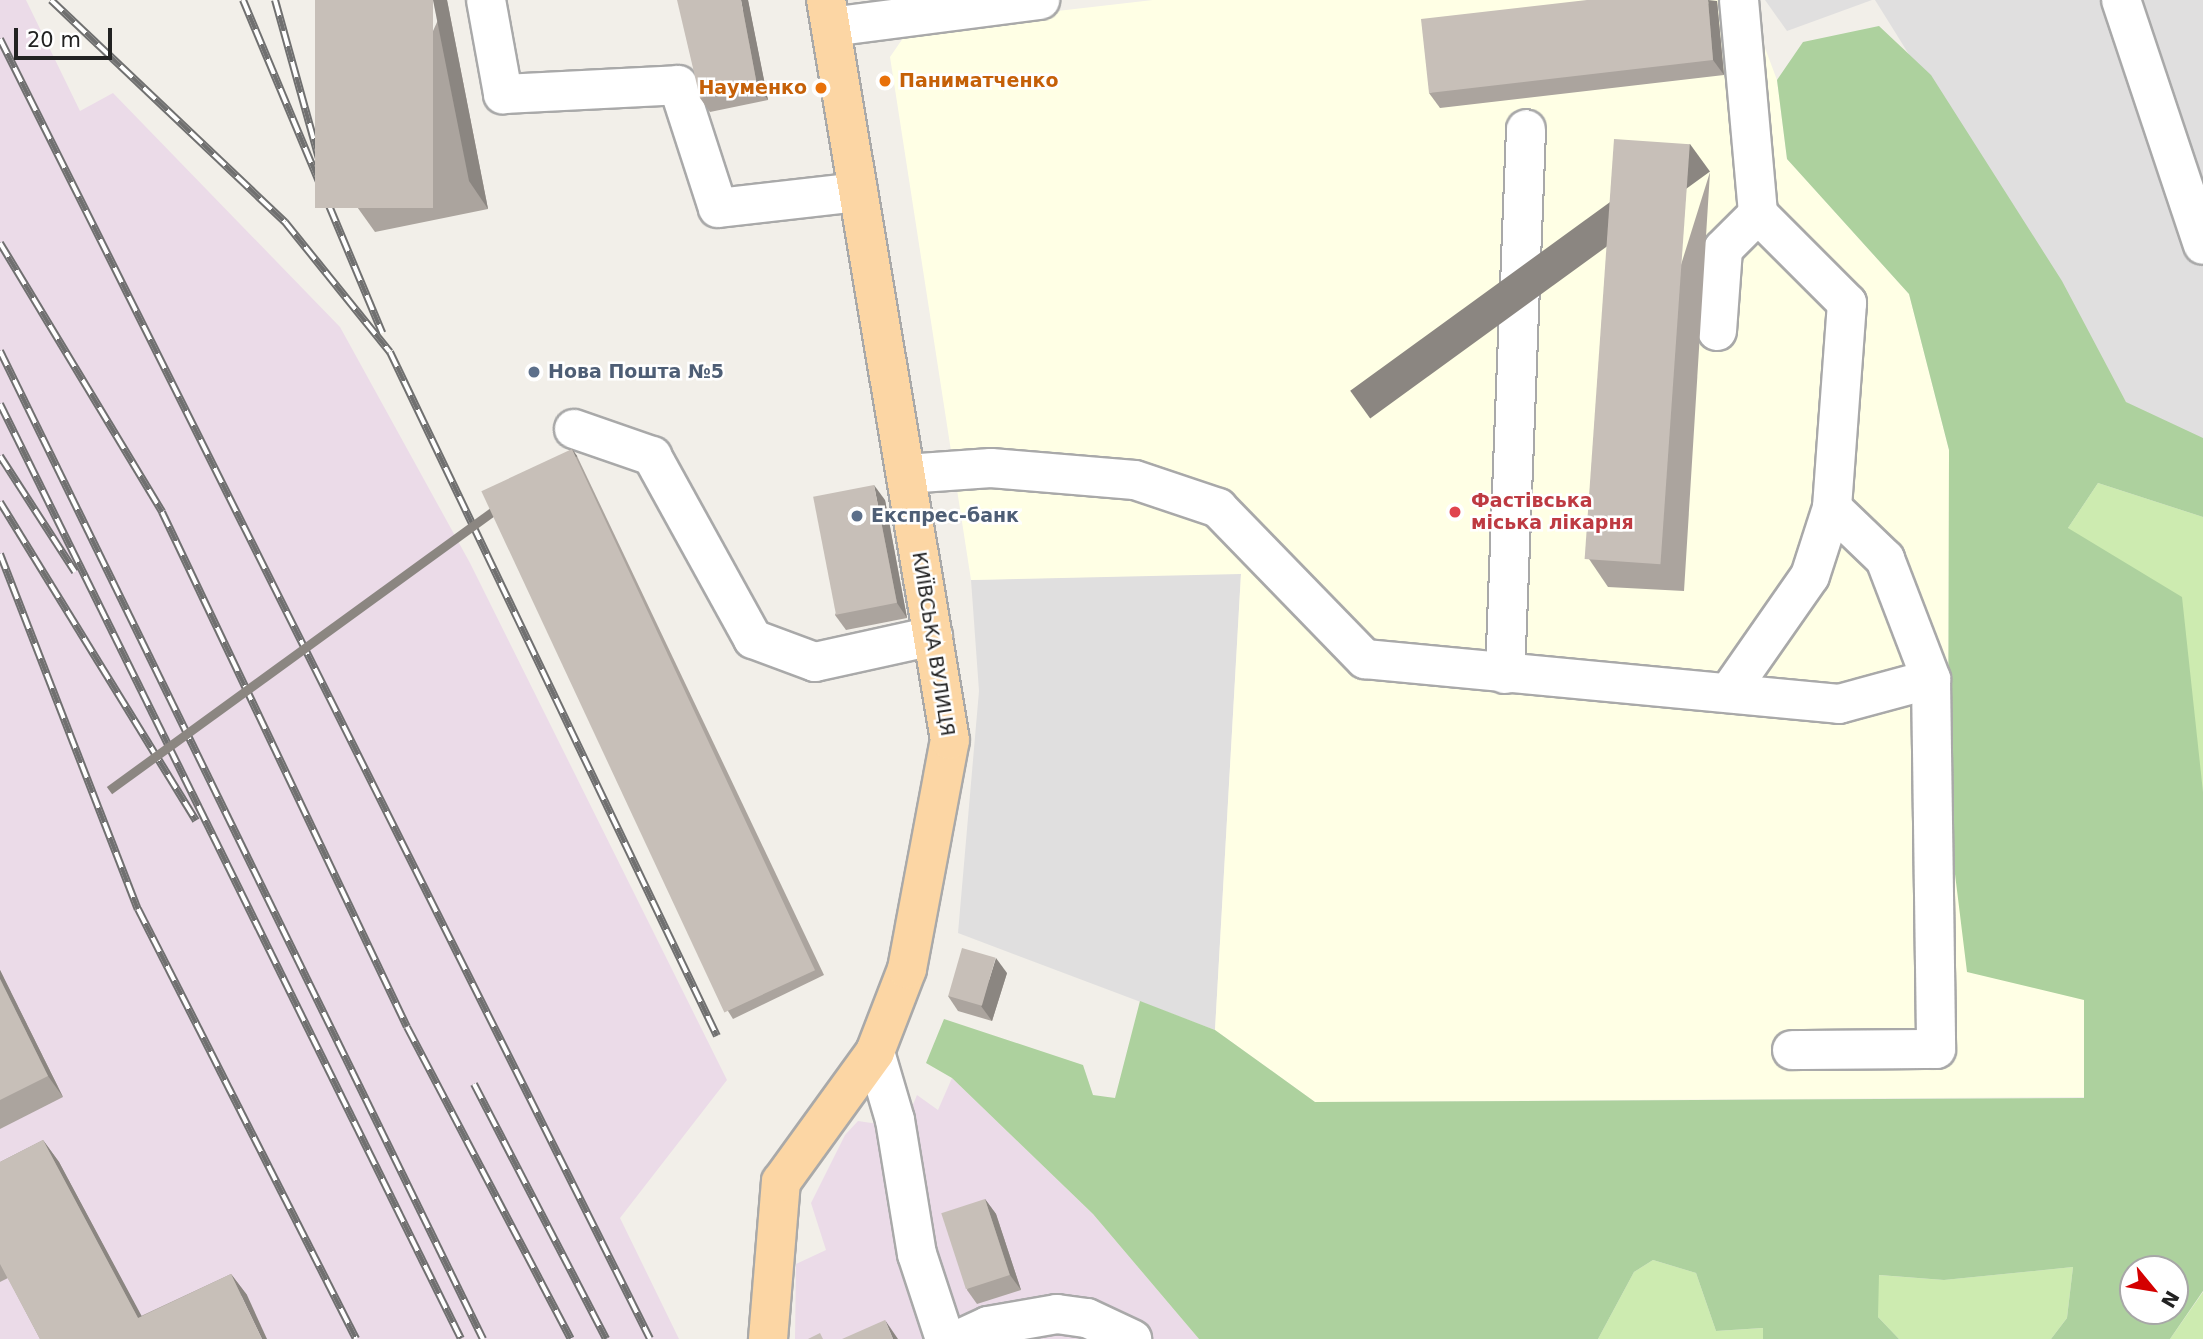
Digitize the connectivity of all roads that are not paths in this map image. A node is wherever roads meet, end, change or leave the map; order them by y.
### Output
1 (486, 0) edge
2 (1040, 0) edge
3 (2121, 0) edge
4 (828, 13) edge
5 (1740, 13) edge
6 (1526, 129) dead end
7 (858, 192) junction
8 (1758, 214) junction
9 (2203, 245) edge
10 (1717, 331) dead end
11 (573, 429) dead end
12 (906, 474) junction
13 (1832, 508) junction
14 (933, 636) junction
15 (1505, 674) junction
16 (1931, 679) junction
17 (1729, 692) junction
18 (1792, 1050) dead end
19 (875, 1052) junction
20 (768, 1339) edge
21 (945, 1339) edge
22 (960, 1339) edge
23 (1132, 1339) edge

1 - 7 street
2 - 4 street
3 - 9 street
4 - 7 main road, КИЇВСЬКА ВУЛИЦЯ
5 - 8 street
6 - 15 street
7 - 12 main road, КИЇВСЬКА ВУЛИЦЯ
8 - 10 street
8 - 13 street
11 - 14 street
12 - 14 main road, КИЇВСЬКА ВУЛИЦЯ
12 - 15 street
13 - 16 street
13 - 17 street
14 - 19 main road, КИЇВСЬКА ВУЛИЦЯ
15 - 17 street
16 - 17 street
16 - 18 street
19 - 20 main road, КИЇВСЬКА ВУЛИЦЯ
19 - 21 street
22 - 23 street

